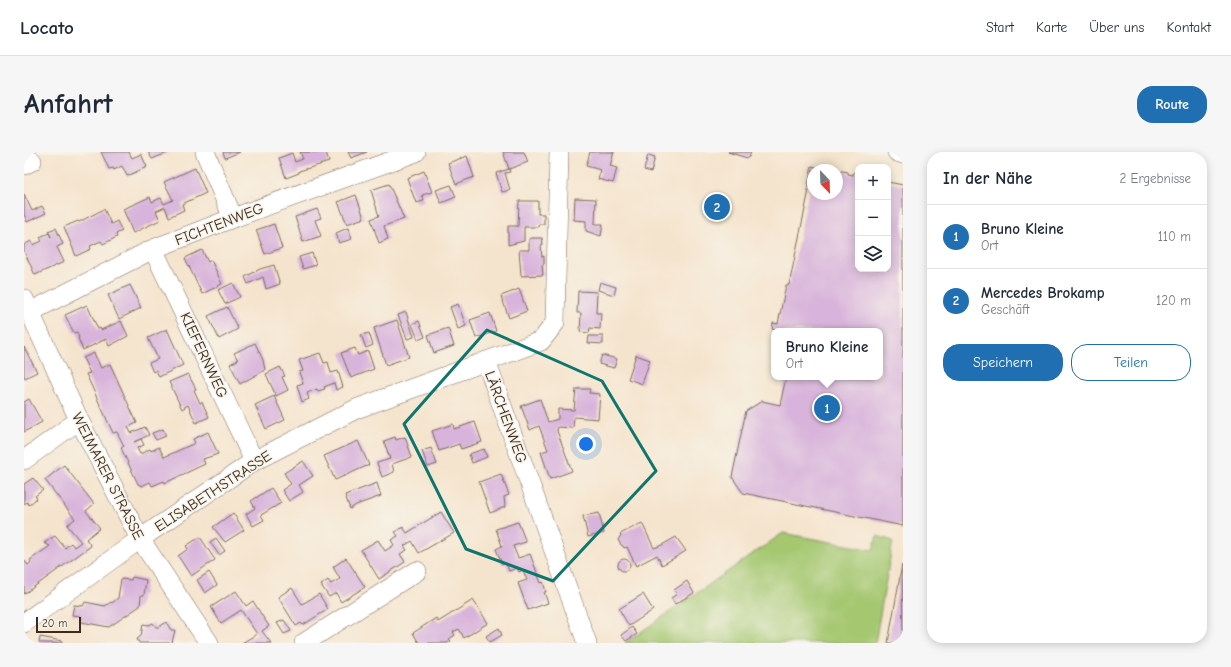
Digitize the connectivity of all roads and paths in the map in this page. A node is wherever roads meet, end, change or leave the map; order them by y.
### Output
1 (205, 152) edge
2 (416, 152) edge
3 (559, 152) edge
4 (898, 152) edge
5 (903, 154) edge
6 (233, 218) junction
7 (153, 249) junction
8 (27, 306) edge
9 (486, 362) junction
10 (79, 420) junction
11 (24, 460) edge
12 (254, 461) junction
13 (140, 539) junction
14 (417, 571) dead end
15 (24, 623) edge
16 (209, 643) edge
17 (304, 643) edge
18 (587, 643) edge

1 - 6 street
2 - 6 street, FICHTENWEG
3 - 9 street, LÄRCHENWEG
4 - 5 street
6 - 7 street, FICHTENWEG
7 - 8 street, FICHTENWEG
7 - 12 street, KIEFERNWEG
8 - 10 street, WEIMARER STRASSE
9 - 12 street, ELISABETHSTRASSE
9 - 18 street, LÄRCHENWEG
10 - 11 street
10 - 13 street, WEIMARER STRASSE
12 - 13 street, ELISABETHSTRASSE
13 - 15 street, ELISABETHSTRASSE
13 - 16 street, WEIMARER STRASSE
14 - 17 street

